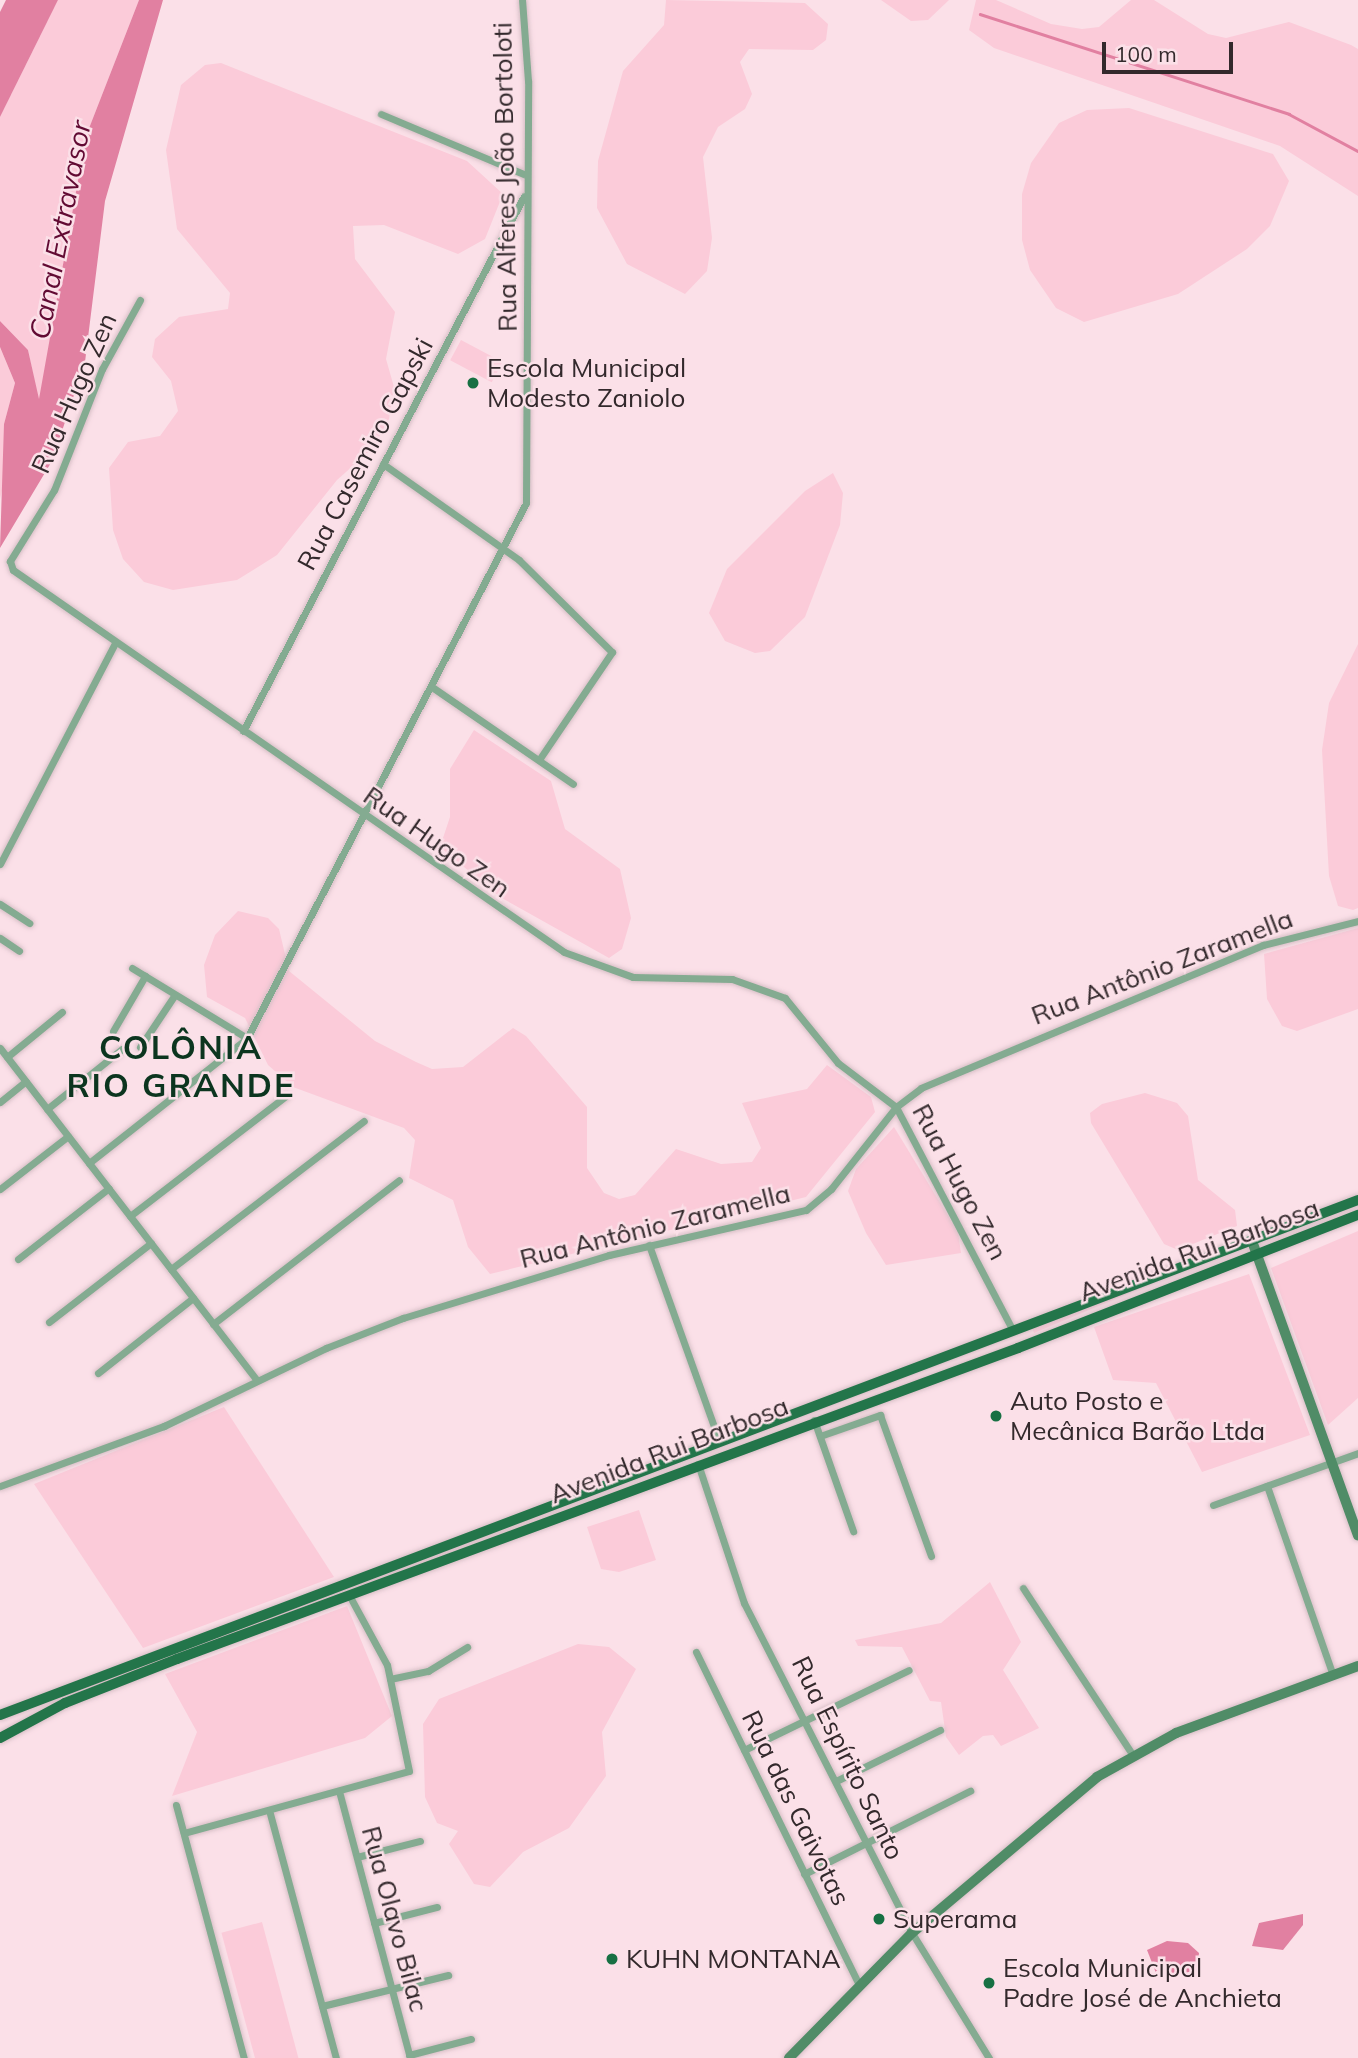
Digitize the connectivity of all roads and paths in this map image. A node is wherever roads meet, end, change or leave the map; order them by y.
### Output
1 (522, 0) edge
2 (381, 114) dead end
3 (524, 174) junction
4 (524, 196) junction
5 (140, 300) dead end
6 (383, 464) junction
7 (503, 548) junction
8 (116, 643) junction
9 (432, 687) junction
10 (243, 731) junction
11 (539, 760) junction
12 (573, 784) dead end
13 (365, 817) junction
14 (0, 864) edge
15 (0, 904) edge
16 (1358, 921) edge
17 (29, 923) dead end
18 (0, 938) edge
19 (19, 951) dead end
20 (132, 968) dead end
21 (145, 976) junction
22 (174, 996) junction
23 (62, 1013) dead end
24 (113, 1031) dead end
25 (247, 1038) junction
26 (140, 1047) dead end
27 (0, 1048) edge
28 (122, 1049) dead end
29 (7, 1057) junction
30 (26, 1081) junction
31 (286, 1096) dead end
32 (0, 1102) edge
33 (896, 1107) junction
34 (47, 1109) junction
35 (364, 1121) dead end
36 (68, 1136) junction
37 (89, 1163) junction
38 (399, 1180) dead end
39 (108, 1188) junction
40 (0, 1189) edge
41 (1358, 1200) edge
42 (1358, 1215) edge
43 (130, 1216) junction
44 (1252, 1241) junction
45 (151, 1243) junction
46 (649, 1245) junction
47 (1256, 1253) junction
48 (18, 1259) dead end
49 (171, 1269) junction
50 (193, 1298) junction
51 (49, 1322) dead end
52 (213, 1324) junction
53 (1015, 1328) junction
54 (1020, 1347) junction
55 (97, 1373) dead end
56 (256, 1379) junction
57 (814, 1419) junction
58 (820, 1436) junction
59 (719, 1441) junction
60 (1358, 1453) edge
61 (698, 1463) junction
62 (1332, 1463) junction
63 (0, 1486) edge
64 (1267, 1486) junction
65 (1213, 1505) dead end
66 (1357, 1529) edge
67 (853, 1531) dead end
68 (931, 1556) dead end
69 (1023, 1588) dead end
70 (349, 1595) junction
71 (467, 1647) dead end
72 (696, 1652) dead end
73 (1358, 1667) edge
74 (909, 1670) dead end
75 (1333, 1675) junction
76 (390, 1679) junction
77 (0, 1715) edge
78 (806, 1720) junction
79 (940, 1730) dead end
80 (0, 1738) edge
81 (744, 1750) junction
82 (1132, 1754) junction
83 (836, 1782) junction
84 (339, 1791) junction
85 (970, 1791) dead end
86 (176, 1805) dead end
87 (269, 1810) junction
88 (184, 1833) junction
89 (420, 1841) dead end
90 (867, 1843) junction
91 (357, 1857) junction
92 (804, 1874) junction
93 (436, 1907) dead end
94 (374, 1923) junction
95 (912, 1933) junction
96 (448, 1975) dead end
97 (858, 1983) junction
98 (392, 1989) junction
99 (322, 2006) junction
100 (471, 2039) dead end
101 (410, 2057) edge
102 (244, 2058) edge
103 (336, 2058) edge
104 (789, 2058) edge
105 (989, 2058) edge

1 - 3 street, Rua Alferes João Bortoloti
2 - 3 street
3 - 4 street, Rua Alferes João Bortoloti
4 - 6 street, Rua Casemiro Gapski
4 - 7 street, Rua Alferes João Bortoloti
5 - 8 street, Rua Hugo Zen
6 - 7 street
6 - 10 street, Rua Casemiro Gapski
7 - 9 street, Rua Alferes João Bortoloti
7 - 11 street
8 - 10 street, Rua Hugo Zen
8 - 14 street
9 - 11 street
9 - 13 street, Rua Alferes João Bortoloti
10 - 13 street, Rua Hugo Zen
11 - 12 street
13 - 25 street, Rua Alferes João Bortoloti
13 - 33 street, Rua Hugo Zen
15 - 17 street
16 - 33 street, Rua Antônio Zaramella
18 - 19 street
20 - 21 street
21 - 22 street
21 - 24 street
22 - 25 street
22 - 26 street
23 - 29 street
25 - 37 street
27 - 29 street
28 - 34 street
29 - 30 street
30 - 32 street
30 - 34 street
31 - 43 street
33 - 46 street, Rua Antônio Zaramella
33 - 53 street, Rua Hugo Zen
34 - 36 street
35 - 49 street
36 - 37 street
36 - 40 street
37 - 39 street
38 - 52 street
39 - 43 street
39 - 48 street
41 - 44 main road, Avenida Rui Barbosa
42 - 47 main road, Avenida Rui Barbosa
43 - 45 street
44 - 47 street
44 - 53 main road, Avenida Rui Barbosa
45 - 49 street
45 - 51 street
46 - 56 street, Rua Antônio Zaramella
46 - 59 street
47 - 54 main road, Avenida Rui Barbosa
47 - 62 street
49 - 50 street
50 - 52 street
50 - 55 street
52 - 56 street
53 - 54 main road
53 - 54 main road
53 - 59 main road, Avenida Rui Barbosa
54 - 57 main road, Avenida Rui Barbosa
56 - 63 street, Rua Antônio Zaramella
57 - 58 street
57 - 61 main road, Avenida Rui Barbosa
58 - 67 street
58 - 68 street
59 - 77 main road, Avenida Rui Barbosa
60 - 62 street
61 - 70 main road, Avenida Rui Barbosa
61 - 78 street, Rua Espírito Santo
62 - 64 street
62 - 66 street
64 - 65 street
64 - 75 street
69 - 82 street
70 - 76 street
70 - 80 main road, Avenida Rui Barbosa
71 - 76 street
72 - 81 street, Rua das Gaivotas
73 - 75 street
74 - 78 street
75 - 82 street
76 - 84 street
78 - 81 street
78 - 83 street, Rua Espírito Santo
79 - 83 street
81 - 92 street, Rua das Gaivotas
82 - 95 street
83 - 90 street, Rua Espírito Santo
84 - 87 street
84 - 91 street, Rua Olavo Bilac
85 - 90 street
86 - 88 street
87 - 88 street
87 - 99 street
88 - 102 street
89 - 91 street
90 - 92 street
90 - 95 street, Rua Espírito Santo
91 - 94 street, Rua Olavo Bilac
92 - 97 street, Rua das Gaivotas
93 - 94 street
94 - 98 street, Rua Olavo Bilac
95 - 97 street
95 - 105 street, Rua Espírito Santo
96 - 98 street
97 - 104 street
98 - 99 street
98 - 101 street, Rua Olavo Bilac
99 - 103 street
100 - 101 street

